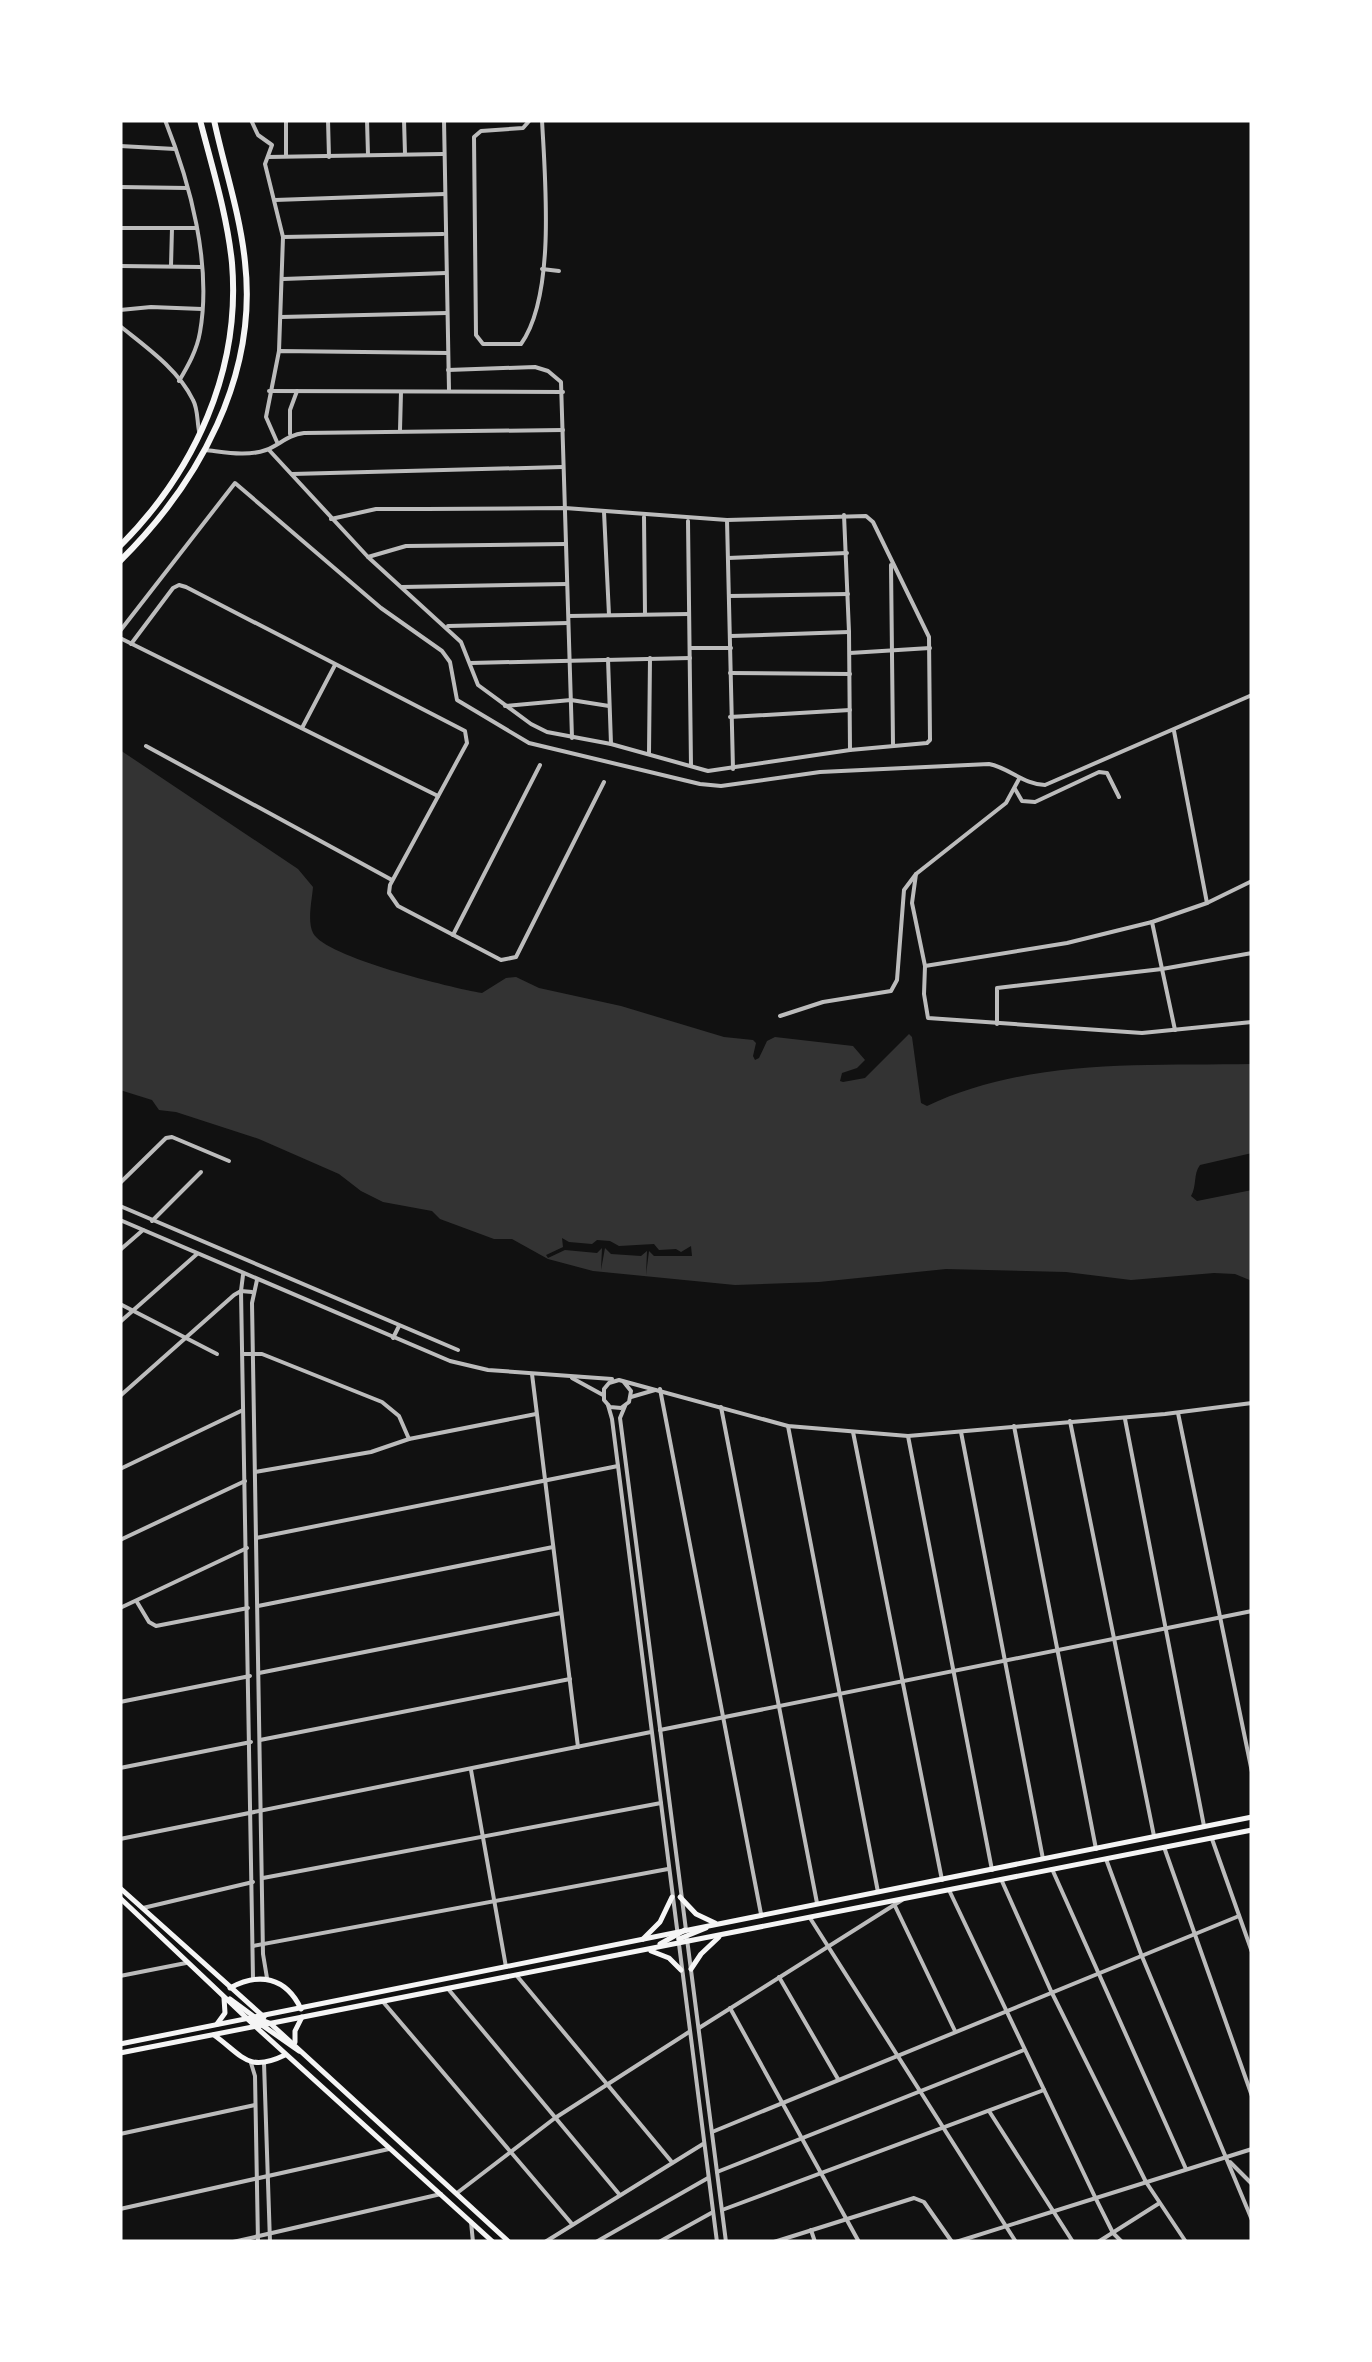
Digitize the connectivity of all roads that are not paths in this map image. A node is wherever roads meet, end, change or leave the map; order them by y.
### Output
1 (166, 120) edge
2 (200, 120) edge
3 (214, 120) edge
4 (250, 120) edge
5 (286, 120) edge
6 (328, 120) edge
7 (366, 120) edge
8 (404, 120) edge
9 (444, 120) edge
10 (478, 120) edge
11 (542, 120) edge
12 (528, 121) edge
13 (478, 131) junction
14 (120, 146) edge
15 (175, 150) junction
16 (405, 154) junction
17 (444, 154) junction
18 (329, 156) junction
19 (368, 156) junction
20 (268, 157) junction
21 (286, 157) junction
22 (120, 187) edge
23 (186, 188) junction
24 (445, 194) junction
25 (274, 200) junction
26 (120, 228) edge
27 (172, 228) junction
28 (196, 228) junction
29 (446, 234) junction
30 (283, 237) junction
31 (120, 266) edge
32 (172, 266) junction
33 (201, 268) junction
34 (542, 269) junction
35 (558, 271) dead end
36 (446, 274) junction
37 (284, 280) junction
38 (202, 309) junction
39 (120, 310) edge
40 (447, 313) junction
41 (282, 317) junction
42 (120, 326) edge
43 (279, 351) junction
44 (448, 352) junction
45 (448, 370) junction
46 (179, 381) junction
47 (270, 391) junction
48 (297, 392) junction
49 (400, 392) junction
50 (449, 392) junction
51 (563, 392) junction
52 (400, 430) junction
53 (563, 430) junction
54 (290, 434) junction
55 (200, 436) junction
56 (277, 442) junction
57 (206, 450) junction
58 (268, 450) junction
59 (562, 467) junction
60 (292, 474) junction
61 (565, 508) junction
62 (604, 512) junction
63 (844, 515) junction
64 (644, 516) junction
65 (331, 519) junction
66 (688, 519) junction
67 (727, 520) junction
68 (566, 544) junction
69 (120, 546) edge
70 (847, 554) junction
71 (368, 556) junction
72 (728, 558) junction
73 (891, 560) junction
74 (120, 561) edge
75 (567, 584) junction
76 (400, 587) junction
77 (848, 594) junction
78 (730, 596) junction
79 (645, 614) junction
80 (689, 614) junction
81 (608, 615) junction
82 (568, 616) junction
83 (568, 623) junction
84 (445, 626) junction
85 (849, 632) junction
86 (120, 635) edge
87 (731, 636) junction
88 (131, 644) junction
89 (690, 648) junction
90 (731, 648) junction
91 (930, 648) junction
92 (891, 651) junction
93 (850, 653) junction
94 (650, 658) junction
95 (690, 658) junction
96 (608, 659) junction
97 (570, 660) junction
98 (470, 663) junction
99 (335, 664) junction
100 (730, 672) junction
101 (850, 674) junction
102 (1252, 695) edge
103 (571, 700) junction
104 (504, 706) junction
105 (610, 706) junction
106 (850, 710) junction
107 (730, 717) junction
108 (302, 728) junction
109 (1174, 729) junction
110 (572, 738) junction
111 (611, 744) junction
112 (146, 746) dead end
113 (893, 746) junction
114 (850, 750) junction
115 (649, 754) junction
116 (540, 765) dead end
117 (691, 766) junction
118 (733, 769) junction
119 (1020, 778) junction
120 (604, 782) dead end
121 (1015, 789) junction
122 (438, 796) junction
123 (1119, 797) dead end
124 (916, 874) junction
125 (392, 880) junction
126 (1252, 881) edge
127 (1207, 903) junction
128 (1152, 922) junction
129 (453, 936) junction
130 (1252, 953) edge
131 (925, 966) junction
132 (1162, 968) junction
133 (780, 1016) dead end
134 (1252, 1022) edge
135 (997, 1024) junction
136 (1175, 1030) junction
137 (229, 1161) dead end
138 (200, 1172) dead end
139 (120, 1182) edge
140 (120, 1206) edge
141 (120, 1220) edge
142 (152, 1221) junction
143 (143, 1230) junction
144 (120, 1250) edge
145 (197, 1254) junction
146 (244, 1274) junction
147 (257, 1280) junction
148 (241, 1292) junction
149 (252, 1292) junction
150 (120, 1304) edge
151 (134, 1310) junction
152 (120, 1322) edge
153 (398, 1326) junction
154 (186, 1337) junction
155 (393, 1338) junction
156 (458, 1350) dead end
157 (217, 1354) dead end
158 (242, 1354) junction
159 (254, 1354) junction
160 (532, 1373) junction
161 (563, 1374) junction
162 (620, 1381) junction
163 (660, 1390) junction
164 (603, 1395) junction
165 (120, 1396) edge
166 (631, 1397) junction
167 (1252, 1403) edge
168 (608, 1405) junction
169 (625, 1406) junction
170 (721, 1407) junction
171 (243, 1410) junction
172 (1178, 1413) junction
173 (536, 1414) junction
174 (1125, 1416) junction
175 (1070, 1421) junction
176 (1014, 1425) junction
177 (788, 1426) junction
178 (960, 1430) junction
179 (853, 1432) junction
180 (908, 1436) junction
181 (409, 1439) junction
182 (618, 1466) junction
183 (120, 1470) edge
184 (255, 1472) junction
185 (544, 1480) junction
186 (245, 1481) junction
187 (246, 1516) junction
188 (256, 1518) junction
189 (256, 1538) junction
190 (120, 1540) edge
191 (553, 1547) junction
192 (247, 1548) junction
193 (136, 1601) junction
194 (258, 1606) junction
195 (120, 1608) edge
196 (248, 1608) junction
197 (1252, 1611) edge
198 (561, 1614) junction
199 (1220, 1617) junction
200 (1166, 1628) junction
201 (1112, 1639) junction
202 (1060, 1649) junction
203 (1006, 1660) junction
204 (955, 1670) junction
205 (259, 1673) junction
206 (250, 1676) junction
207 (570, 1679) junction
208 (902, 1681) junction
209 (841, 1693) junction
210 (120, 1702) edge
211 (780, 1706) junction
212 (260, 1716) junction
213 (724, 1716) junction
214 (251, 1717) junction
215 (660, 1730) junction
216 (650, 1732) junction
217 (260, 1740) junction
218 (250, 1742) junction
219 (578, 1747) junction
220 (120, 1768) edge
221 (470, 1769) junction
222 (1252, 1772) edge
223 (661, 1803) junction
224 (252, 1811) junction
225 (261, 1811) junction
226 (1252, 1817) edge
227 (1204, 1826) junction
228 (1252, 1830) edge
229 (1154, 1836) junction
230 (484, 1838) junction
231 (1212, 1838) junction
232 (120, 1839) edge
233 (1164, 1846) junction
234 (1096, 1849) junction
235 (1043, 1859) junction
236 (1106, 1859) junction
237 (668, 1869) junction
238 (1052, 1869) junction
239 (992, 1870) junction
240 (262, 1878) junction
241 (1001, 1879) junction
242 (942, 1880) junction
243 (253, 1882) junction
244 (120, 1888) edge
245 (949, 1890) junction
246 (253, 1891) junction
247 (263, 1891) junction
248 (878, 1892) junction
249 (676, 1897) junction
250 (906, 1897) junction
251 (120, 1898) edge
252 (497, 1902) junction
253 (817, 1903) junction
254 (129, 1906) junction
255 (895, 1906) junction
256 (120, 1908) edge
257 (143, 1908) junction
258 (761, 1914) junction
259 (1239, 1916) junction
260 (810, 1918) junction
261 (718, 1924) junction
262 (686, 1931) junction
263 (1193, 1934) junction
264 (720, 1936) junction
265 (676, 1937) junction
266 (641, 1941) junction
267 (688, 1943) junction
268 (263, 1945) junction
269 (253, 1946) junction
270 (830, 1947) junction
271 (643, 1950) junction
272 (1252, 1952) edge
273 (1141, 1954) junction
274 (190, 1962) junction
275 (506, 1967) junction
276 (691, 1969) junction
277 (680, 1970) junction
278 (1097, 1972) junction
279 (514, 1973) junction
280 (120, 1976) edge
281 (779, 1977) junction
282 (252, 1978) junction
283 (266, 1978) junction
284 (230, 1988) junction
285 (448, 1988) junction
286 (1051, 1991) junction
287 (223, 1996) junction
288 (382, 2000) junction
289 (301, 2008) junction
290 (730, 2008) junction
291 (1005, 2010) junction
292 (260, 2017) junction
293 (302, 2017) junction
294 (248, 2020) junction
295 (212, 2026) junction
296 (264, 2026) junction
297 (699, 2028) junction
298 (954, 2031) junction
299 (688, 2032) junction
300 (214, 2036) junction
301 (120, 2044) edge
302 (296, 2044) junction
303 (1024, 2050) junction
304 (120, 2053) edge
305 (302, 2053) junction
306 (286, 2054) junction
307 (898, 2055) junction
308 (251, 2063) junction
309 (264, 2063) junction
310 (838, 2079) junction
311 (609, 2085) junction
312 (921, 2090) junction
313 (1044, 2090) junction
314 (1252, 2096) edge
315 (782, 2103) junction
316 (256, 2105) junction
317 (989, 2111) junction
318 (555, 2118) junction
319 (944, 2128) junction
320 (712, 2132) junction
321 (120, 2134) edge
322 (802, 2138) junction
323 (704, 2144) junction
324 (392, 2149) junction
325 (1252, 2149) edge
326 (510, 2151) junction
327 (1227, 2158) junction
328 (670, 2161) junction
329 (1186, 2169) junction
330 (717, 2172) junction
331 (820, 2173) junction
332 (268, 2177) junction
333 (708, 2178) junction
334 (256, 2179) junction
335 (1146, 2182) junction
336 (1252, 2184) edge
337 (440, 2194) junction
338 (457, 2194) junction
339 (619, 2194) junction
340 (1095, 2197) junction
341 (1158, 2204) junction
342 (120, 2210) edge
343 (722, 2210) junction
344 (712, 2212) junction
345 (1053, 2212) junction
346 (844, 2218) junction
347 (1252, 2220) edge
348 (471, 2222) junction
349 (572, 2224) junction
350 (1006, 2226) junction
351 (811, 2230) junction
352 (1114, 2233) junction
353 (270, 2234) junction
354 (258, 2239) edge
355 (233, 2242) edge
356 (270, 2242) edge
357 (473, 2242) edge
358 (494, 2242) edge
359 (509, 2242) edge
360 (545, 2242) edge
361 (596, 2242) edge
362 (658, 2242) edge
363 (716, 2242) edge
364 (726, 2242) edge
365 (774, 2242) edge
366 (815, 2242) edge
367 (858, 2242) edge
368 (954, 2242) edge
369 (1016, 2242) edge
370 (1073, 2242) edge
371 (1098, 2242) edge
372 (1122, 2242) edge
373 (1186, 2242) edge

1 - 15 street
2 - 55 highway
3 - 57 highway
4 - 20 street
5 - 21 street
6 - 18 street
7 - 19 street
8 - 16 street
9 - 17 street
10 - 13 street
11 - 34 street
12 - 13 street
13 - 34 street
14 - 15 street
15 - 23 street
16 - 17 street
16 - 19 street
17 - 24 street
18 - 19 street
18 - 21 street
20 - 21 street
20 - 25 street
22 - 23 street
23 - 28 street
24 - 25 street
24 - 29 street
25 - 30 street
26 - 27 street
27 - 28 street
27 - 32 street
28 - 33 street
29 - 30 street
29 - 36 street
30 - 37 street
31 - 32 street
32 - 33 street
33 - 38 street
34 - 35 street
36 - 37 street
36 - 40 street
37 - 41 street
38 - 39 street
38 - 46 street
40 - 41 street
40 - 44 street
41 - 43 street
42 - 46 street
43 - 44 street
43 - 47 street
44 - 45 street
45 - 50 street
45 - 51 street
46 - 55 street
47 - 48 street
47 - 56 street
48 - 49 street
48 - 54 street
49 - 50 street
49 - 52 street
50 - 51 street
51 - 53 street
52 - 53 street
52 - 54 street
53 - 59 street
54 - 56 street
55 - 69 highway
56 - 58 street
57 - 58 street
57 - 74 highway
58 - 60 street
59 - 60 street
59 - 61 street
60 - 65 street
61 - 62 street
61 - 65 street
61 - 68 street
62 - 64 street
62 - 81 street
63 - 67 street
63 - 70 street
63 - 73 street
64 - 66 street
64 - 79 street
65 - 71 street
66 - 67 street
66 - 80 street
67 - 72 street
68 - 71 street
68 - 75 street
70 - 72 street
70 - 77 street
71 - 76 street
72 - 78 street
73 - 91 street
73 - 92 street
75 - 76 street
75 - 82 street
76 - 84 street
77 - 78 street
77 - 85 street
78 - 87 street
79 - 80 street
79 - 81 street
80 - 89 street
81 - 82 street
82 - 83 street
83 - 84 street
83 - 97 street
84 - 98 street
85 - 87 street
85 - 93 street
86 - 88 street
86 - 119 street
87 - 90 street
88 - 99 street
88 - 108 street
89 - 90 street
89 - 95 street
90 - 100 street
91 - 92 street
91 - 113 street
92 - 93 street
92 - 113 street
93 - 101 street
94 - 95 street
94 - 96 street
94 - 115 street
95 - 117 street
96 - 97 street
96 - 105 street
97 - 98 street
97 - 103 street
98 - 104 street
99 - 108 street
99 - 122 street
100 - 101 street
100 - 107 street
101 - 106 street
102 - 109 street
103 - 104 street
103 - 105 street
103 - 110 street
104 - 110 street
105 - 111 street
106 - 107 street
106 - 114 street
107 - 118 street
108 - 122 street
109 - 119 street
109 - 127 street
110 - 111 street
111 - 115 street
112 - 125 street
113 - 114 street
114 - 118 street
115 - 117 street
116 - 129 street
117 - 118 street
119 - 121 street
120 - 129 street
121 - 123 street
121 - 124 street
122 - 125 street
124 - 131 street
124 - 133 street
125 - 129 street
126 - 127 street
127 - 128 street
128 - 131 street
128 - 132 street
130 - 132 street
131 - 135 street
132 - 135 street
132 - 136 street
134 - 136 street
135 - 136 street
137 - 139 street
138 - 142 street
140 - 142 street
141 - 143 street
142 - 153 street
143 - 144 street
143 - 145 street
145 - 146 street
145 - 151 street
146 - 147 street
146 - 148 street
147 - 149 street
147 - 155 street
148 - 149 street
148 - 154 street
148 - 158 street
149 - 159 street
150 - 151 street
151 - 152 street
151 - 154 street
153 - 155 street
153 - 156 street
154 - 157 street
154 - 165 street
155 - 160 street
158 - 159 street
158 - 171 street
159 - 181 street
159 - 184 street
160 - 161 street
160 - 173 street
161 - 162 street
161 - 164 street
162 - 163 street
162 - 164 street
162 - 166 street
163 - 166 street
163 - 170 street
163 - 213 street
164 - 168 street
166 - 169 street
167 - 172 street
168 - 169 street
168 - 182 street
169 - 215 street
170 - 177 street
170 - 211 street
171 - 183 street
171 - 186 street
172 - 174 street
172 - 199 street
173 - 181 street
173 - 185 street
174 - 175 street
174 - 200 street
175 - 176 street
175 - 201 street
176 - 178 street
176 - 202 street
177 - 179 street
177 - 209 street
178 - 180 street
178 - 203 street
179 - 180 street
179 - 208 street
180 - 204 street
181 - 184 street
182 - 185 street
182 - 216 street
184 - 188 street
185 - 189 street
185 - 191 street
186 - 187 street
186 - 190 street
187 - 188 street
187 - 192 street
188 - 189 street
189 - 194 street
191 - 194 street
191 - 198 street
192 - 193 street
192 - 196 street
193 - 195 street
193 - 196 street
194 - 205 street
196 - 206 street
197 - 199 street
198 - 205 street
198 - 207 street
199 - 200 street
199 - 222 street
200 - 201 street
200 - 227 street
201 - 202 street
201 - 229 street
202 - 203 street
202 - 234 street
203 - 204 street
203 - 235 street
204 - 208 street
204 - 239 street
205 - 212 street
206 - 210 street
206 - 214 street
207 - 217 street
207 - 219 street
208 - 209 street
208 - 242 street
209 - 211 street
209 - 248 street
211 - 213 street
211 - 253 street
212 - 214 street
212 - 217 street
213 - 215 street
213 - 258 street
214 - 218 street
215 - 249 street
216 - 219 street
216 - 223 street
217 - 225 street
218 - 220 street
218 - 224 street
219 - 221 street
221 - 225 street
221 - 230 street
223 - 230 street
223 - 237 street
224 - 225 street
224 - 232 street
224 - 243 street
225 - 240 street
226 - 227 main road
227 - 229 main road
228 - 231 main road
229 - 234 main road
230 - 240 street
230 - 252 street
231 - 233 main road
231 - 259 street
233 - 236 main road
233 - 263 street
234 - 235 main road
235 - 239 main road
236 - 238 main road
236 - 273 street
237 - 249 street
237 - 252 street
238 - 241 main road
238 - 278 street
239 - 242 main road
240 - 247 street
241 - 245 main road
241 - 286 street
242 - 248 main road
243 - 246 street
243 - 257 street
244 - 257 main road
245 - 250 main road
245 - 291 street
246 - 247 street
246 - 269 street
247 - 268 street
248 - 253 main road
249 - 261 main road
249 - 262 street
249 - 265 street
249 - 266 main road
250 - 255 street
250 - 260 main road
251 - 254 main road
252 - 268 street
252 - 275 street
253 - 258 main road
254 - 256 street
254 - 274 main road
255 - 270 street
255 - 298 street
257 - 284 main road
258 - 261 main road
259 - 263 street
259 - 272 street
260 - 264 main road
260 - 270 street
261 - 262 main road
262 - 265 main road
262 - 265 main road
262 - 267 street
263 - 273 street
263 - 314 street
264 - 267 main road
264 - 276 main road
265 - 266 main road
265 - 267 main road
265 - 271 main road
265 - 277 street
266 - 275 main road
267 - 276 street
268 - 269 street
268 - 283 street
269 - 282 street
270 - 281 street
270 - 307 street
271 - 277 main road
271 - 279 main road
273 - 278 street
273 - 327 street
274 - 280 street
274 - 287 main road
275 - 289 main road
276 - 297 street
277 - 299 street
278 - 286 street
278 - 329 street
279 - 285 main road
279 - 311 street
281 - 290 street
281 - 310 street
282 - 283 main road
282 - 284 main road
283 - 289 main road
284 - 292 main road
285 - 288 main road
285 - 318 street
286 - 291 street
286 - 335 street
287 - 292 main road
287 - 294 main road
287 - 295 main road
288 - 293 main road
288 - 326 street
289 - 292 main road
290 - 297 street
290 - 315 street
291 - 298 street
291 - 303 street
292 - 294 main road
292 - 296 main road
293 - 296 main road
293 - 302 main road
294 - 295 main road
294 - 296 main road
295 - 301 main road
296 - 300 main road
296 - 302 main road
296 - 305 main road
296 - 306 main road
297 - 320 street
298 - 307 street
299 - 311 street
299 - 323 street
300 - 304 main road
300 - 308 main road
302 - 305 main road
303 - 312 street
303 - 313 street
305 - 338 main road
306 - 309 main road
306 - 324 main road
307 - 310 street
307 - 312 street
308 - 309 main road
308 - 316 street
309 - 332 street
310 - 315 street
311 - 318 street
311 - 328 street
312 - 319 street
312 - 322 street
313 - 317 street
313 - 340 street
315 - 320 street
315 - 322 street
316 - 321 street
316 - 334 street
317 - 319 street
317 - 345 street
318 - 326 street
318 - 339 street
319 - 331 street
319 - 350 street
320 - 330 street
322 - 330 street
322 - 331 street
323 - 328 street
323 - 333 street
324 - 332 street
324 - 337 main road
325 - 327 street
326 - 338 street
326 - 349 street
327 - 329 street
327 - 336 street
327 - 347 street
328 - 339 street
329 - 335 street
330 - 343 street
331 - 343 street
331 - 346 street
332 - 334 street
332 - 353 street
333 - 344 street
333 - 361 street
334 - 342 street
334 - 354 street
335 - 340 street
335 - 341 street
337 - 348 main road
337 - 353 street
338 - 359 main road
339 - 349 street
340 - 345 street
340 - 352 street
341 - 352 street
341 - 373 street
343 - 364 street
344 - 362 street
344 - 363 street
345 - 350 street
345 - 370 street
346 - 351 street
346 - 367 street
346 - 368 street
348 - 357 street
348 - 358 main road
349 - 360 street
350 - 368 street
350 - 369 street
351 - 365 street
351 - 366 street
352 - 371 street
352 - 372 street
353 - 354 street
353 - 356 street
354 - 355 street

